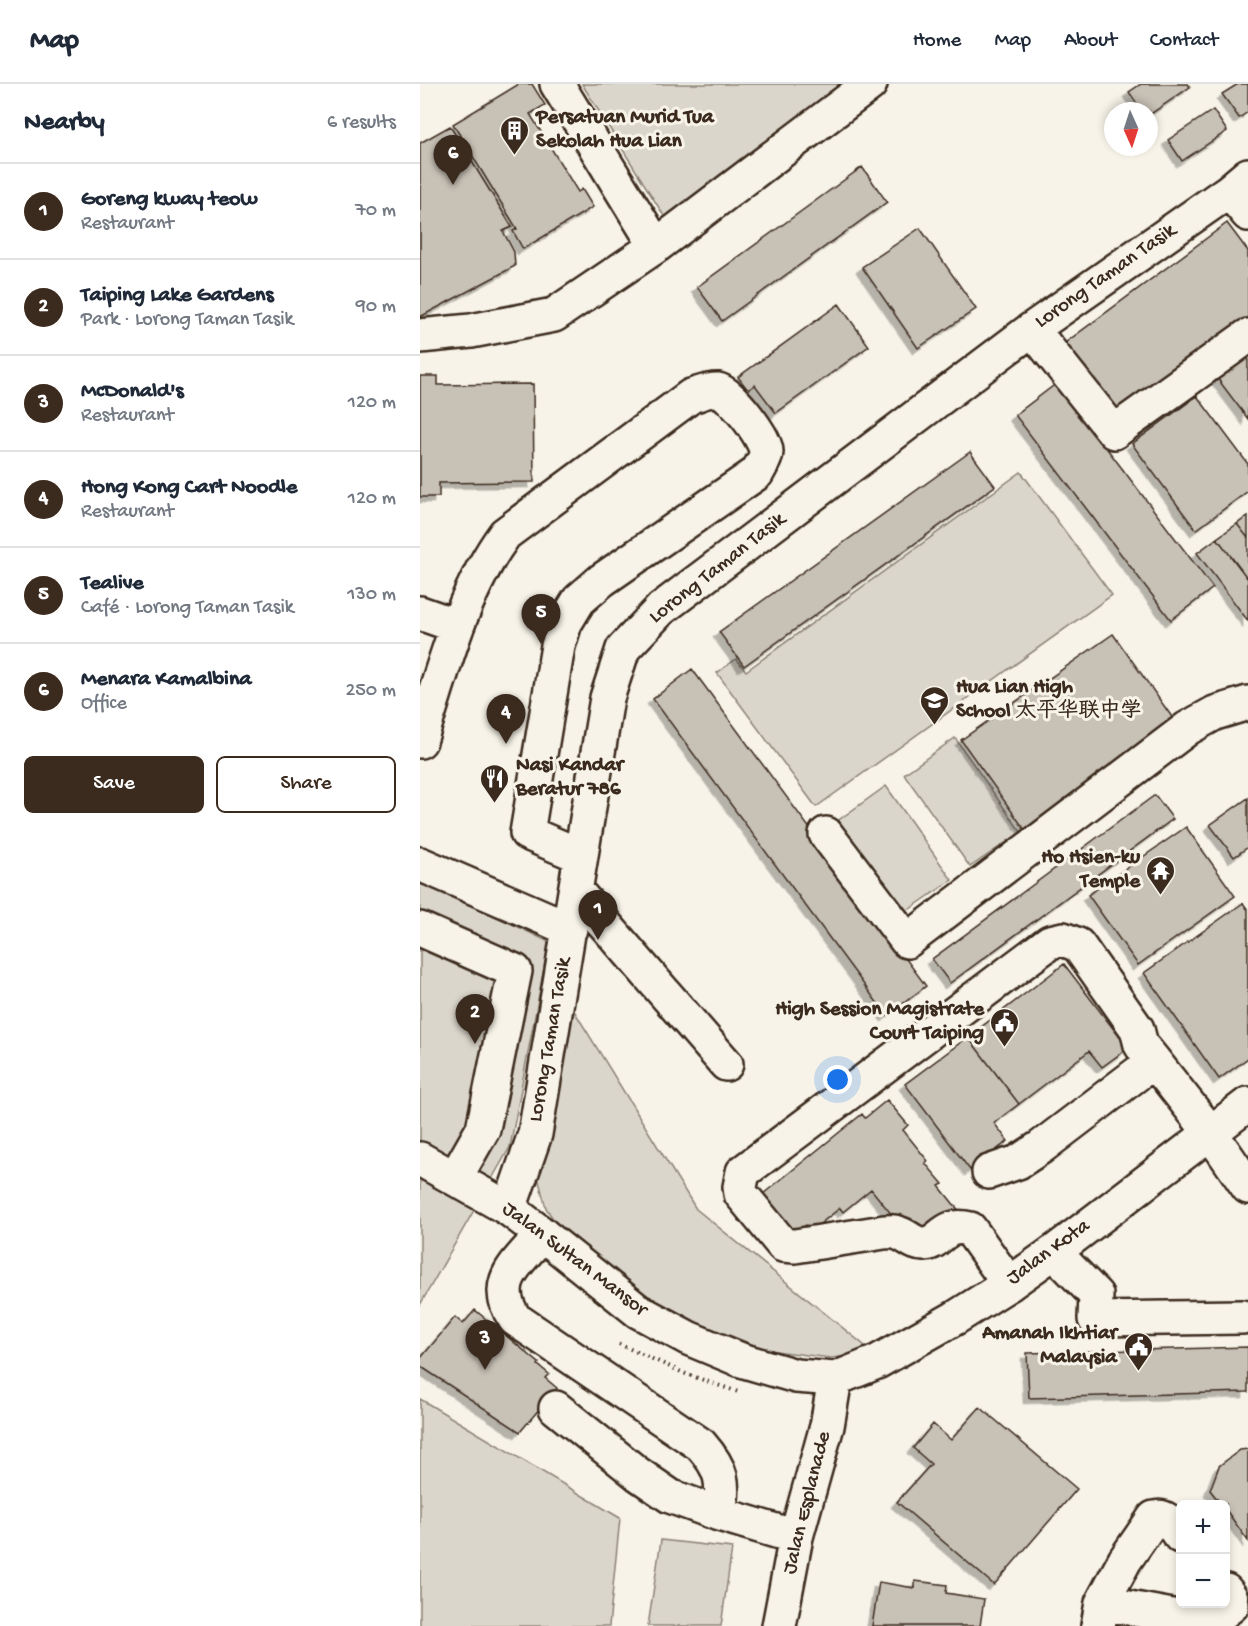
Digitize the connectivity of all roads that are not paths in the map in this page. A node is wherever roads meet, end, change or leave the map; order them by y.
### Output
1 (557, 84) edge
2 (859, 87) edge
3 (1242, 193) edge
4 (656, 246) junction
5 (1032, 329) junction
6 (420, 336) edge
7 (1248, 336) edge
8 (420, 613) edge
9 (457, 626) junction
10 (1248, 703) edge
11 (420, 741) edge
12 (826, 834) dead end
13 (581, 856) junction
14 (420, 864) edge
15 (576, 891) junction
16 (420, 929) edge
17 (570, 929) junction
18 (1154, 1061) junction
19 (726, 1064) dead end
20 (1248, 1104) edge
21 (1210, 1132) junction
22 (420, 1159) edge
23 (989, 1172) dead end
24 (455, 1178) junction
25 (1248, 1187) edge
26 (509, 1209) junction
27 (543, 1234) junction
28 (1054, 1252) junction
29 (1009, 1284) junction
30 (1242, 1317) dead end
31 (836, 1379) junction
32 (556, 1408) dead end
33 (719, 1514) junction
34 (1176, 1531) edge
35 (796, 1537) junction
36 (1228, 1608) edge
37 (1100, 1615) edge
38 (779, 1626) edge

1 - 4 street
2 - 4 street
3 - 5 street, Lorong Taman Tasik
4 - 6 street
5 - 7 street
5 - 13 street, Lorong Taman Tasik
8 - 9 street
9 - 11 street
9 - 13 street
10 - 12 street
13 - 15 street, Lorong Taman Tasik
14 - 17 street
15 - 17 street, Lorong Taman Tasik
15 - 19 street
16 - 24 street
17 - 26 street, Lorong Taman Tasik
18 - 21 street
18 - 23 street
18 - 29 street
20 - 21 street, Jalan Kota
21 - 25 street
21 - 28 street, Jalan Kota
22 - 24 street, Jalan Sultan Mansor
24 - 26 street, Jalan Sultan Mansor
26 - 27 street, Jalan Sultan Mansor
27 - 31 street, Jalan Sultan Mansor
27 - 33 street
28 - 29 street, Jalan Kota
28 - 30 street
29 - 31 street, Jalan Kota
31 - 35 street, Jalan Esplanade
32 - 33 street
33 - 35 street
34 - 37 street
35 - 38 street, Jalan Esplanade
36 - 37 street

